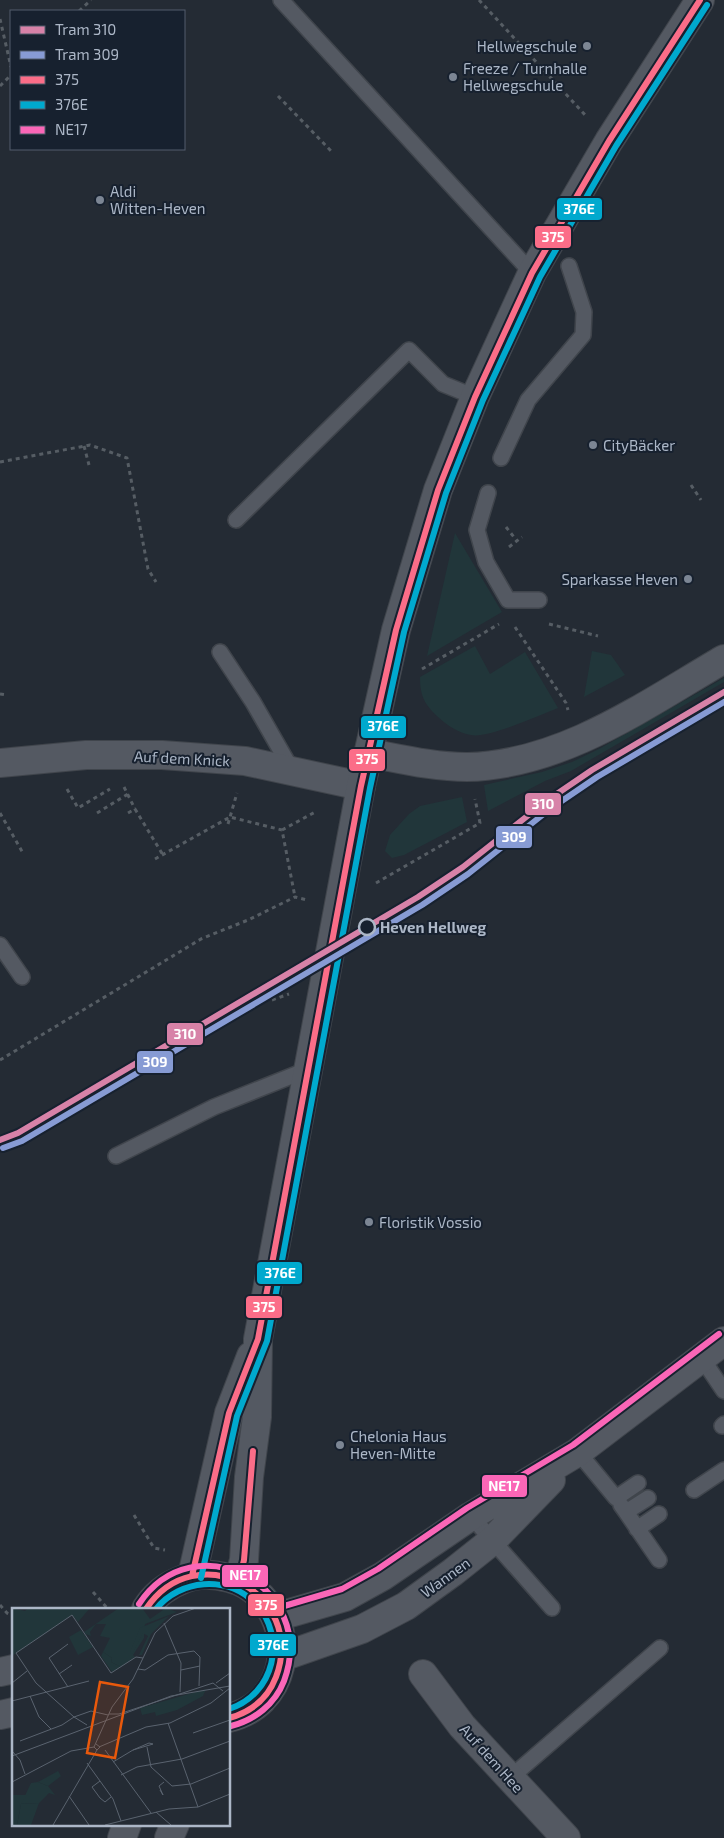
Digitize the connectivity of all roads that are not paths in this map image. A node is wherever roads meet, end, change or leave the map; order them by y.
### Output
1 (281, 0) edge
2 (700, 0) edge
3 (569, 266) dead end
4 (532, 273) junction
5 (475, 397) junction
6 (501, 458) dead end
7 (488, 493) dead end
8 (236, 520) dead end
9 (540, 600) dead end
10 (220, 652) dead end
11 (724, 659) edge
12 (369, 753) junction
13 (0, 763) edge
14 (294, 772) junction
15 (361, 786) junction
16 (0, 945) edge
17 (22, 977) dead end
18 (309, 1069) junction
19 (116, 1156) dead end
20 (258, 1339) junction
21 (724, 1342) edge
22 (701, 1357) junction
23 (724, 1391) edge
24 (578, 1452) junction
25 (724, 1470) edge
26 (638, 1483) dead end
27 (694, 1490) dead end
28 (616, 1498) junction
29 (648, 1498) dead end
30 (626, 1512) junction
31 (659, 1514) dead end
32 (471, 1516) junction
33 (637, 1529) junction
34 (492, 1542) junction
35 (659, 1560) dead end
36 (194, 1566) junction
37 (239, 1580) junction
38 (147, 1608) edge
39 (552, 1608) dead end
40 (276, 1617) junction
41 (660, 1648) dead end
42 (282, 1657) junction
43 (424, 1674) dead end
44 (230, 1718) edge
45 (510, 1778) junction
46 (126, 1826) edge
47 (173, 1826) edge
48 (122, 1838) edge
49 (169, 1838) edge
50 (566, 1838) edge

1 - 4 lane
2 - 4 street
3 - 6 lane
4 - 5 street
5 - 8 lane
5 - 12 street
7 - 9 lane
10 - 14 lane
11 - 12 street
12 - 15 street
13 - 14 street, Auf dem Knick
14 - 15 street, Auf dem Knick
15 - 18 street
16 - 17 lane
18 - 19 lane
18 - 20 street
20 - 36 street
20 - 37 street
21 - 22 street, Wannen
22 - 23 lane
22 - 24 street, Wannen
24 - 28 lane
24 - 32 street, Wannen
24 - 34 street, Wannen
25 - 27 lane
26 - 28 lane
28 - 30 lane
29 - 30 lane
30 - 33 lane
31 - 33 lane
32 - 34 lane
32 - 40 street, Wannen
33 - 35 lane
34 - 39 lane
34 - 42 street, Wannen
36 - 37 street
36 - 38 street
37 - 40 street
40 - 42 street
41 - 45 lane
42 - 44 street
43 - 45 street, Auf dem Hee
45 - 50 street, Auf dem Hee
46 - 48 street
47 - 49 street

